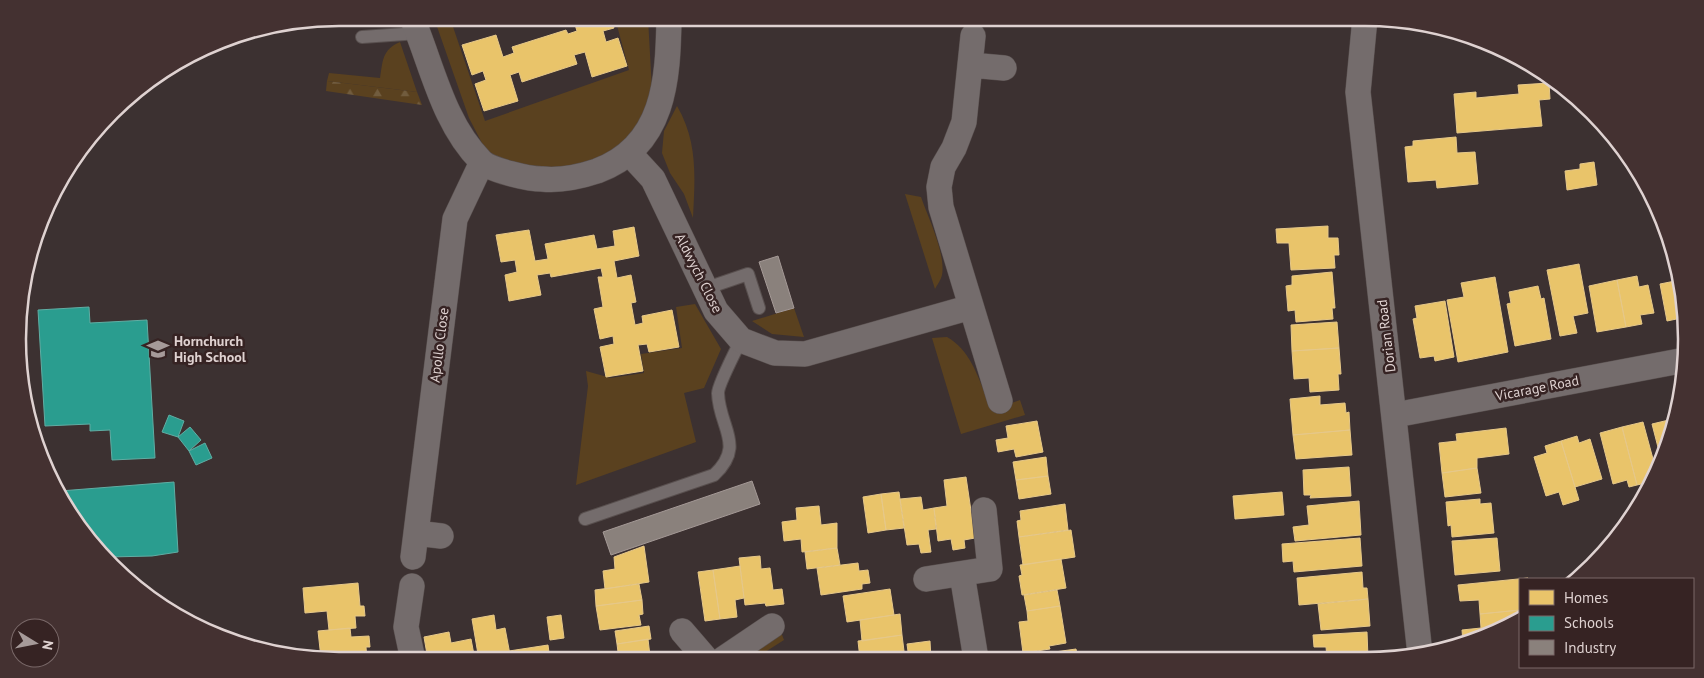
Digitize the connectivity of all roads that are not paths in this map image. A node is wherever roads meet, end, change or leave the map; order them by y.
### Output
1 (411, 26) edge
2 (416, 26) edge
3 (669, 26) edge
4 (1364, 26) edge
5 (362, 36) dead end
6 (973, 36) dead end
7 (970, 65) junction
8 (1004, 68) dead end
9 (630, 154) junction
10 (482, 162) junction
11 (704, 289) junction
12 (971, 307) junction
13 (759, 308) dead end
14 (741, 340) junction
15 (1677, 362) edge
16 (1000, 401) dead end
17 (1395, 415) junction
18 (984, 510) dead end
19 (585, 519) dead end
20 (416, 533) junction
21 (441, 536) dead end
22 (414, 557) dead end
23 (962, 574) junction
24 (926, 579) dead end
25 (412, 586) dead end
26 (772, 626) dead end
27 (682, 631) dead end
28 (1419, 647) edge
29 (411, 652) edge
30 (700, 652) edge
31 (735, 652) edge
32 (975, 652) edge

1 - 5 lane
2 - 10 street
3 - 9 street
4 - 17 street, Dorian Road
6 - 7 street
7 - 8 street
7 - 12 street
9 - 10 street
9 - 11 street, Aldwych Close
10 - 20 street, Apollo Close
11 - 13 lane
11 - 14 street, Aldwych Close
12 - 14 street, Aldwych Close
12 - 16 street
14 - 19 lane
15 - 17 street, Vicarage Road
17 - 28 street, Dorian Road
18 - 23 street
20 - 21 street
20 - 22 street, Apollo Close
23 - 24 street
23 - 32 street
25 - 29 street
26 - 31 street
27 - 30 street

